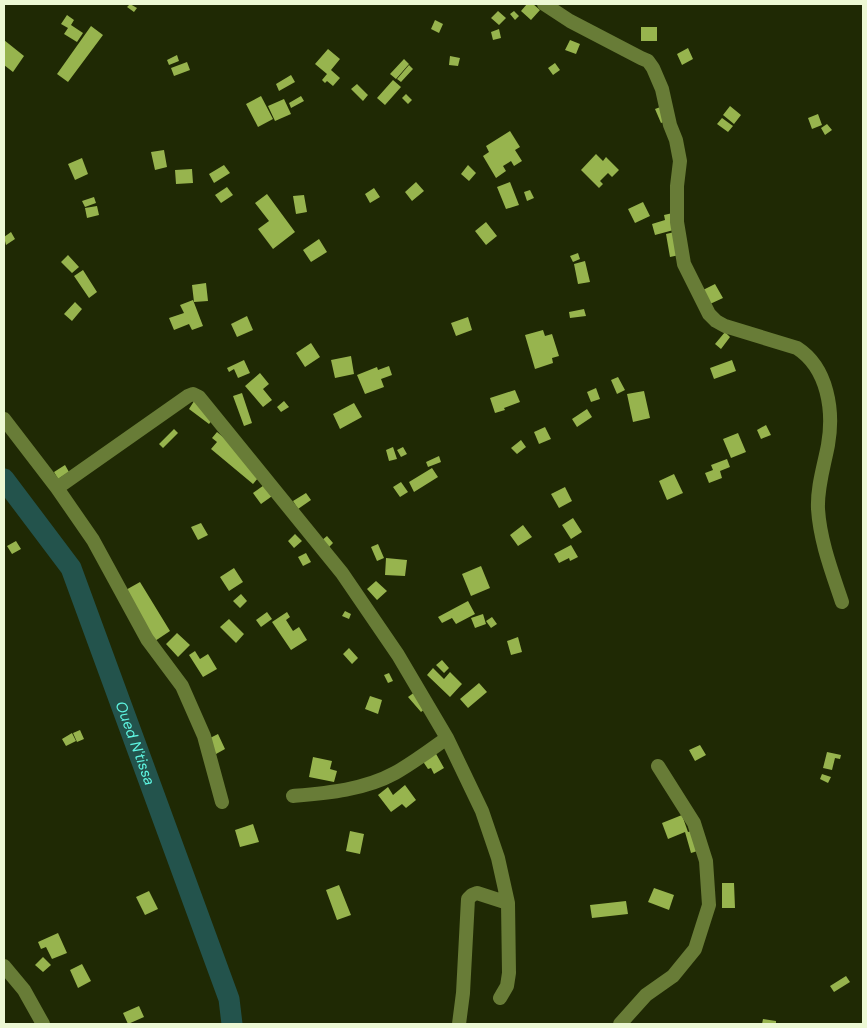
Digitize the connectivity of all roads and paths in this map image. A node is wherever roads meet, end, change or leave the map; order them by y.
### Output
1 (544, 4) edge
2 (4, 419) edge
3 (57, 488) junction
4 (842, 602) dead end
5 (447, 738) junction
6 (658, 766) dead end
7 (293, 796) dead end
8 (222, 802) dead end
9 (508, 903) junction
10 (4, 966) edge
11 (500, 998) dead end
12 (43, 1024) edge
13 (459, 1024) edge
14 (620, 1024) edge

1 - 4 street
2 - 3 street
3 - 5 street
3 - 8 street
5 - 7 street
5 - 9 street
6 - 14 street
9 - 11 street
9 - 13 street
10 - 12 street

